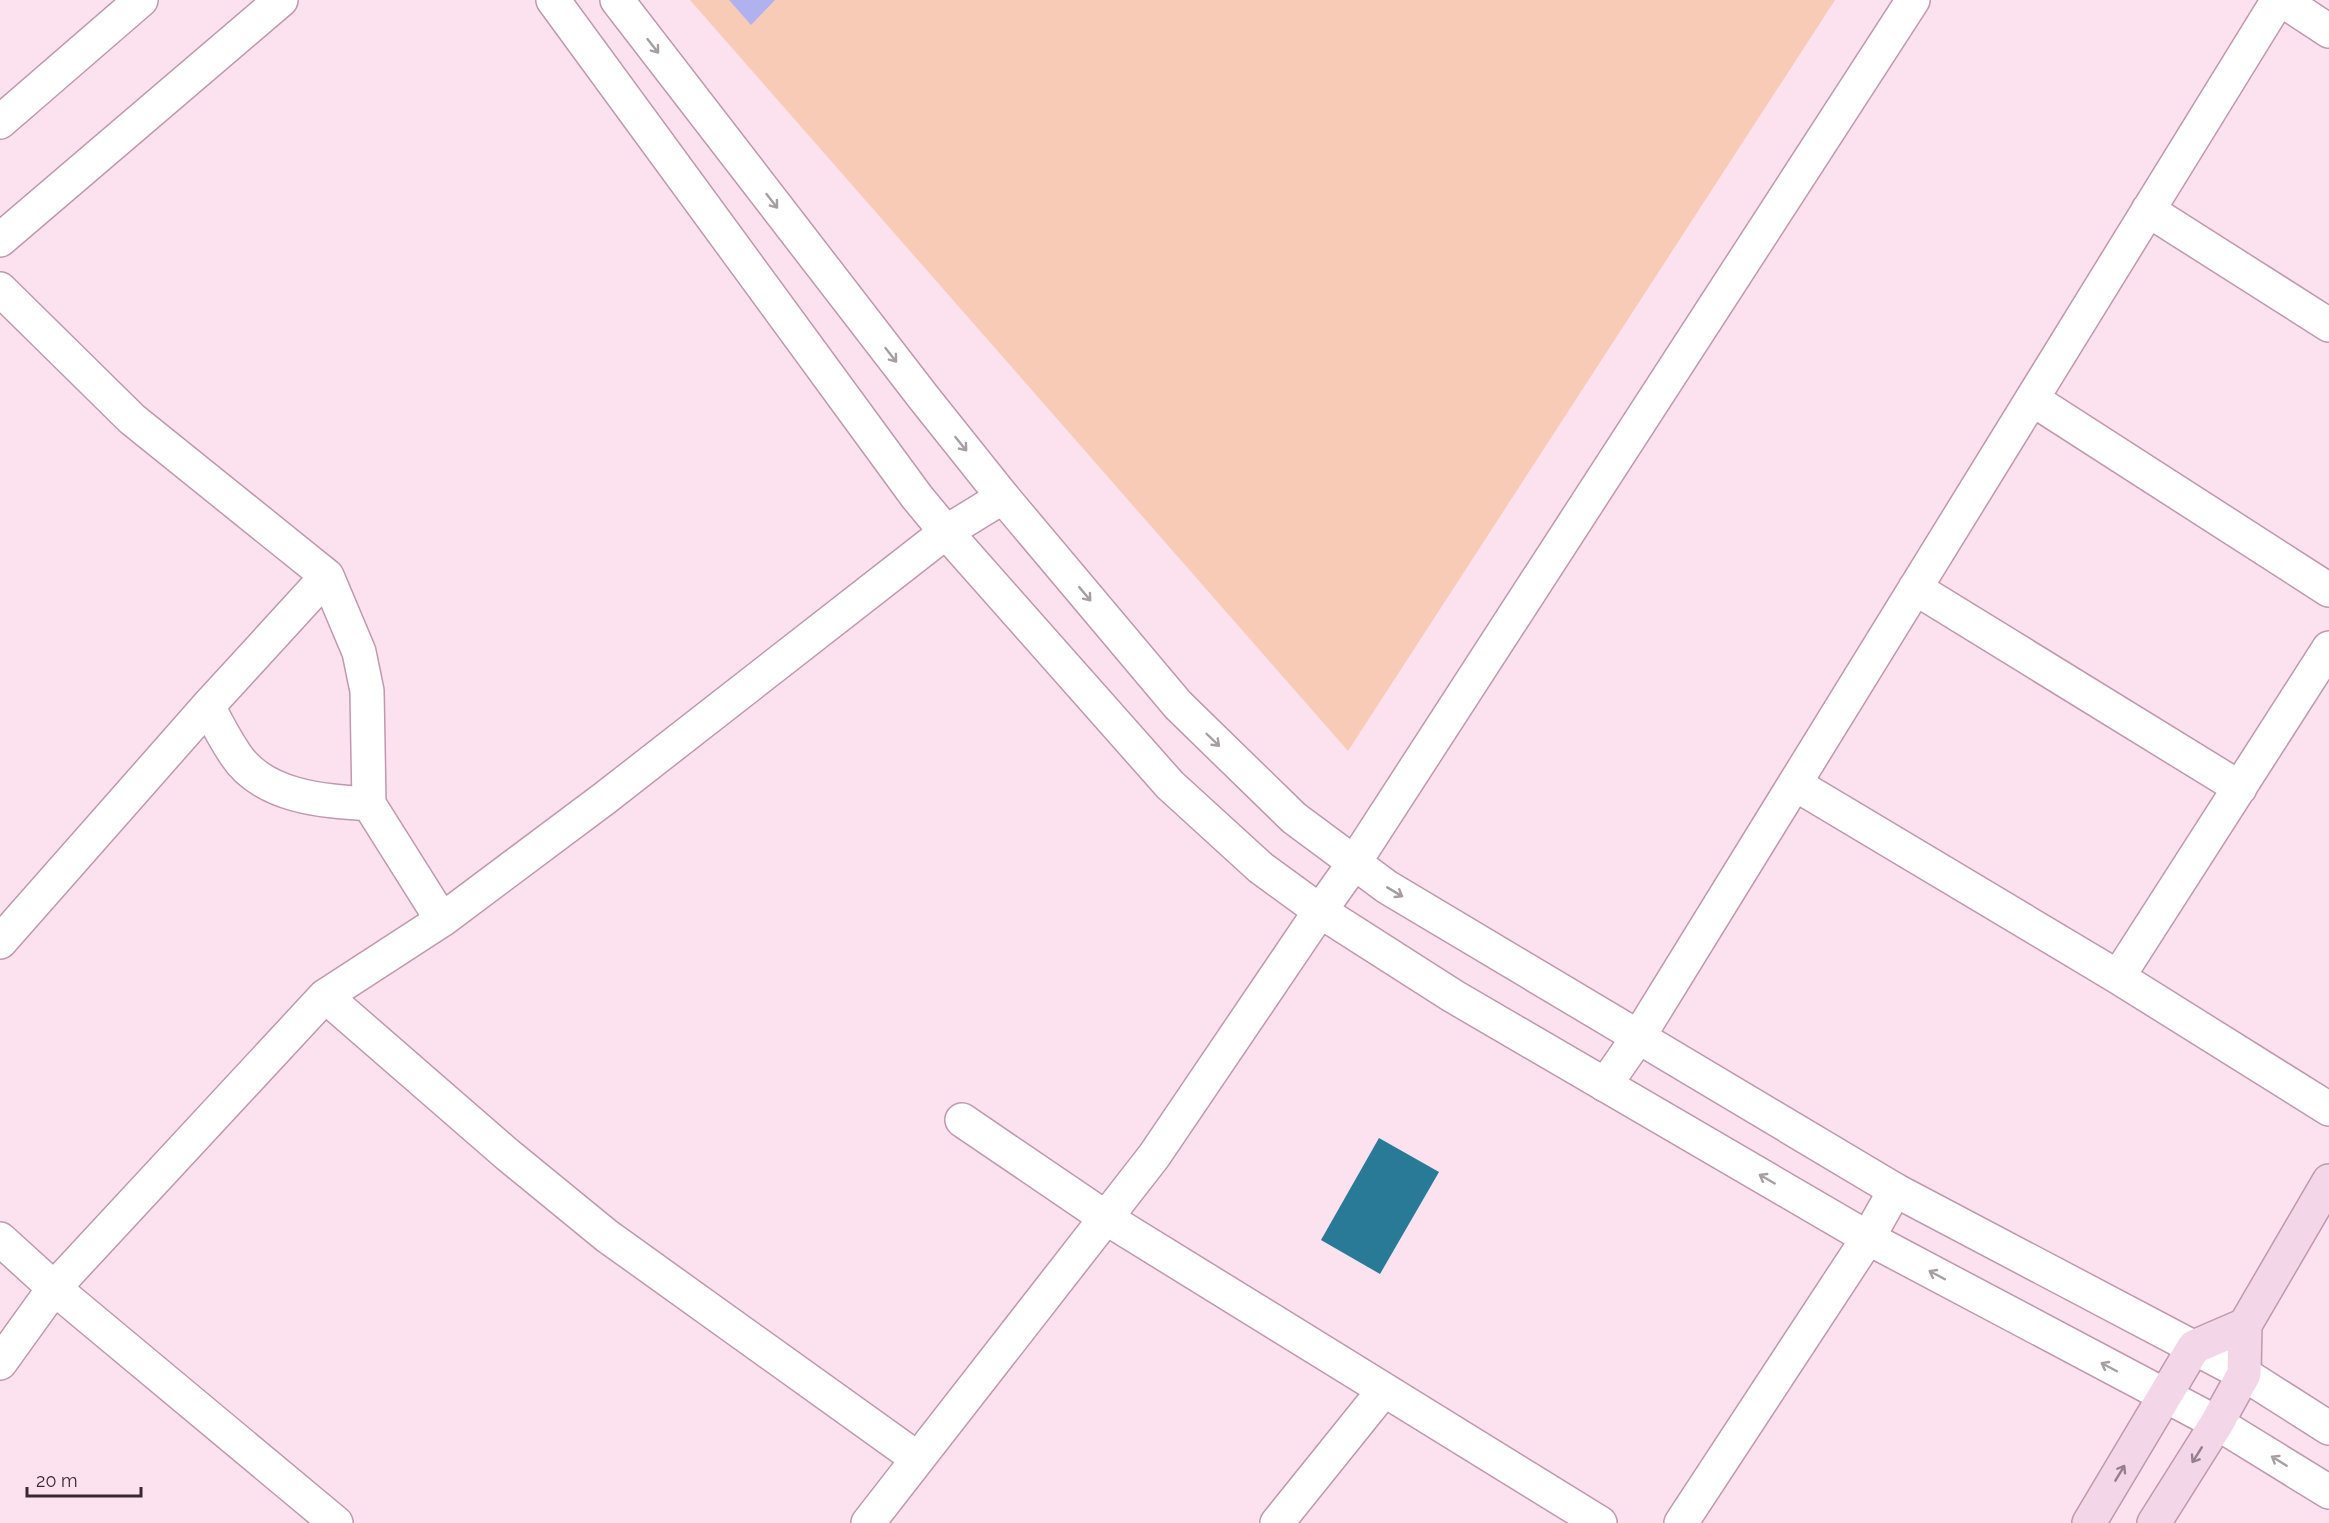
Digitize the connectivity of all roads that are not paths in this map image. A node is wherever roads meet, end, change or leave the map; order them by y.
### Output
1 (141, 0) edge
2 (281, 0) edge
3 (553, 0) edge
4 (618, 0) edge
5 (1913, 0) edge
6 (2278, 0) edge
7 (2282, 0) edge
8 (2329, 31) edge
9 (0, 122) edge
10 (2148, 210) junction
11 (0, 240) edge
12 (0, 289) edge
13 (2329, 325) edge
14 (2032, 399) junction
15 (1003, 497) junction
16 (946, 532) junction
17 (327, 576) junction
18 (1915, 588) junction
19 (2329, 590) edge
20 (2329, 648) edge
21 (208, 706) junction
22 (1794, 784) junction
23 (2240, 788) junction
24 (369, 804) junction
25 (1354, 863) junction
26 (1320, 911) junction
27 (442, 920) junction
28 (0, 942) edge
29 (2118, 977) junction
30 (324, 996) junction
31 (1639, 1036) junction
32 (1605, 1085) junction
33 (2329, 1109) edge
34 (962, 1120) dead end
35 (2329, 1181) edge
36 (1895, 1190) junction
37 (1107, 1218) junction
38 (1868, 1238) junction
39 (0, 1239) edge
40 (54, 1288) junction
41 (2245, 1325) junction
42 (2194, 1347) junction
43 (0, 1363) edge
44 (2244, 1374) junction
45 (1384, 1390) junction
46 (2166, 1397) junction
47 (2217, 1423) junction
48 (2329, 1428) edge
49 (918, 1459) junction
50 (2329, 1492) edge
51 (336, 1523) edge
52 (868, 1523) edge
53 (1276, 1523) edge
54 (1600, 1523) edge
55 (1681, 1523) edge
56 (2089, 1523) edge
57 (2154, 1523) edge

1 - 9 street
2 - 11 street
3 - 16 street
4 -> 15 street
5 - 25 street
6 - 10 street
7 - 8 street
10 - 13 street
10 - 14 street
12 - 17 street
14 - 18 street
14 - 19 street
15 - 16 street
15 -> 25 street
16 - 26 street
16 - 27 street
17 - 21 street
17 - 24 street
18 - 22 street
18 - 23 street
20 - 23 street
21 - 24 street
21 - 28 street
22 - 29 street
22 - 31 street
23 - 29 street
24 - 27 street
25 - 26 street
25 -> 31 street
26 - 32 street
26 - 37 street
27 - 30 street
29 - 33 street
30 - 40 street
30 - 49 street
31 - 32 street
31 - 36 street
38 -> 32 street
34 - 37 street
35 - 41 main road
36 - 38 street
36 - 42 street
37 - 45 street
37 - 49 street
46 -> 38 street
38 - 55 street
39 - 40 street
40 - 43 street
40 - 51 street
41 - 42 main road
41 - 44 main road
42 - 44 street
42 - 46 main road
44 - 47 main road
44 - 48 street
45 - 53 street
45 - 54 street
46 - 47 street
56 -> 46 main road
50 -> 47 street
47 -> 57 main road
49 - 52 street

